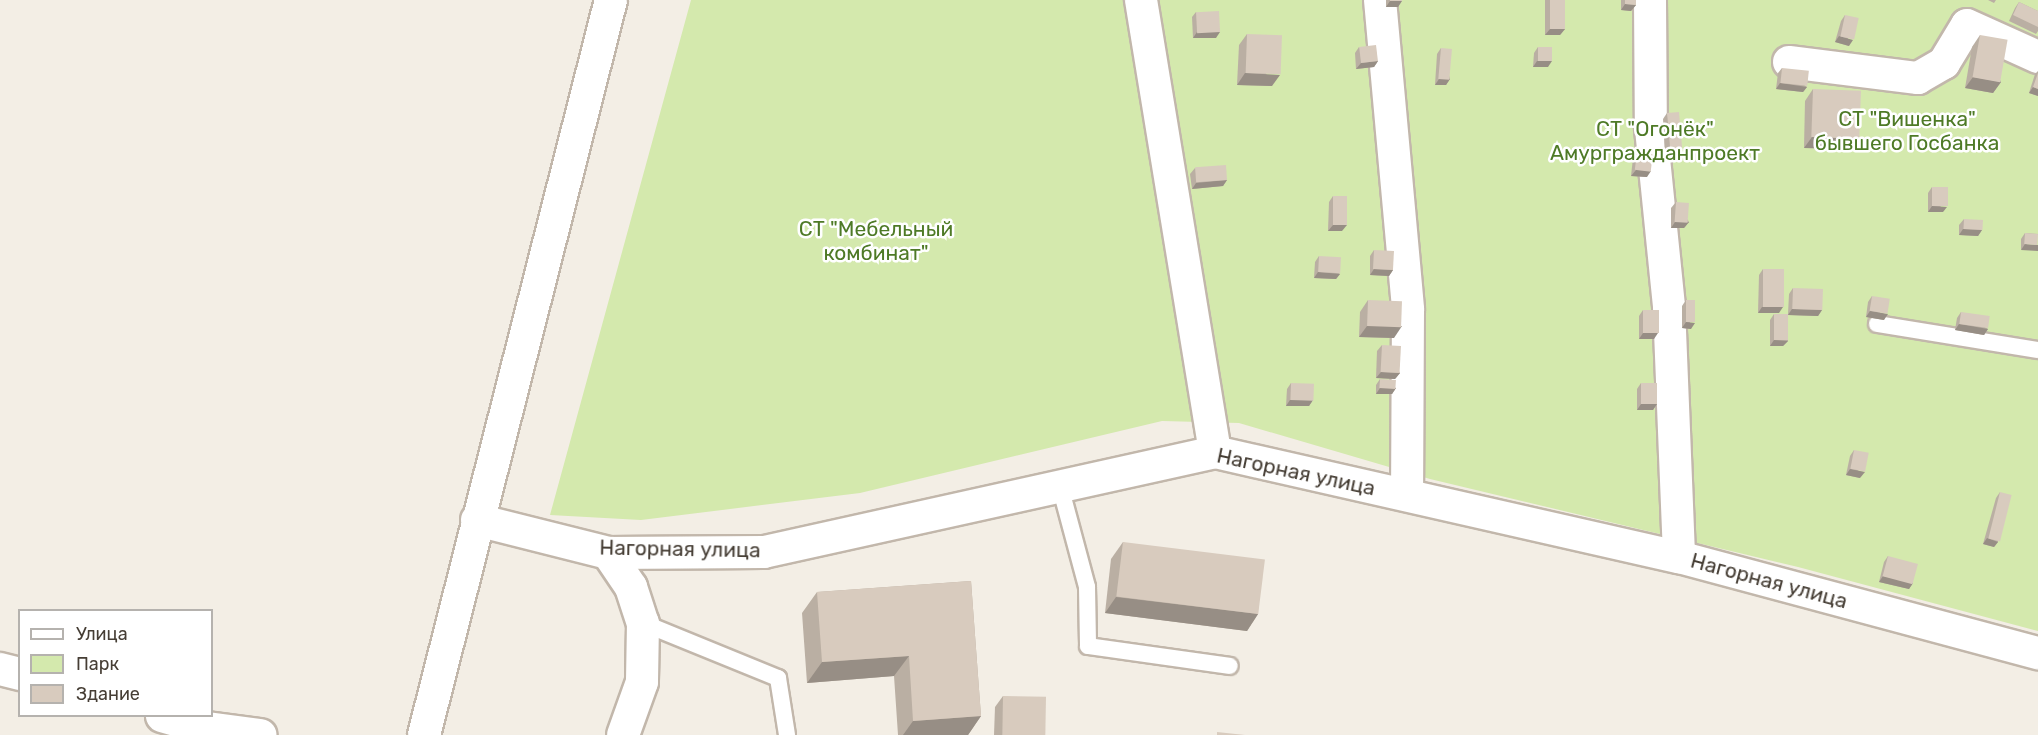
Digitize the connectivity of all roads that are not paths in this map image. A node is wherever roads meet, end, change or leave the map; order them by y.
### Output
1 (611, 0) edge
2 (1141, 0) edge
3 (1380, 0) edge
4 (1650, 0) edge
5 (2038, 57) edge
6 (1789, 62) dead end
7 (1877, 324) dead end
8 (2038, 350) edge
9 (1215, 452) junction
10 (1060, 486) junction
11 (1407, 495) junction
12 (477, 520) junction
13 (608, 553) junction
14 (1679, 557) junction
15 (643, 623) junction
16 (2035, 648) edge
17 (1230, 666) dead end
18 (0, 669) edge
19 (18, 674) edge
20 (165, 717) edge
21 (260, 735) edge
22 (424, 735) edge
23 (623, 735) edge
24 (787, 735) edge

1 - 12 street
2 - 9 street
3 - 11 street
4 - 14 street
5 - 6 street
7 - 8 lane
9 - 10 street, Нагорная улица
9 - 11 street, Нагорная улица
10 - 13 street, Нагорная улица
10 - 17 lane
11 - 14 street, Нагорная улица
12 - 13 street, Нагорная улица
12 - 22 street
13 - 15 street
14 - 16 street, Нагорная улица
15 - 23 street
15 - 24 lane
18 - 19 street
20 - 21 street

